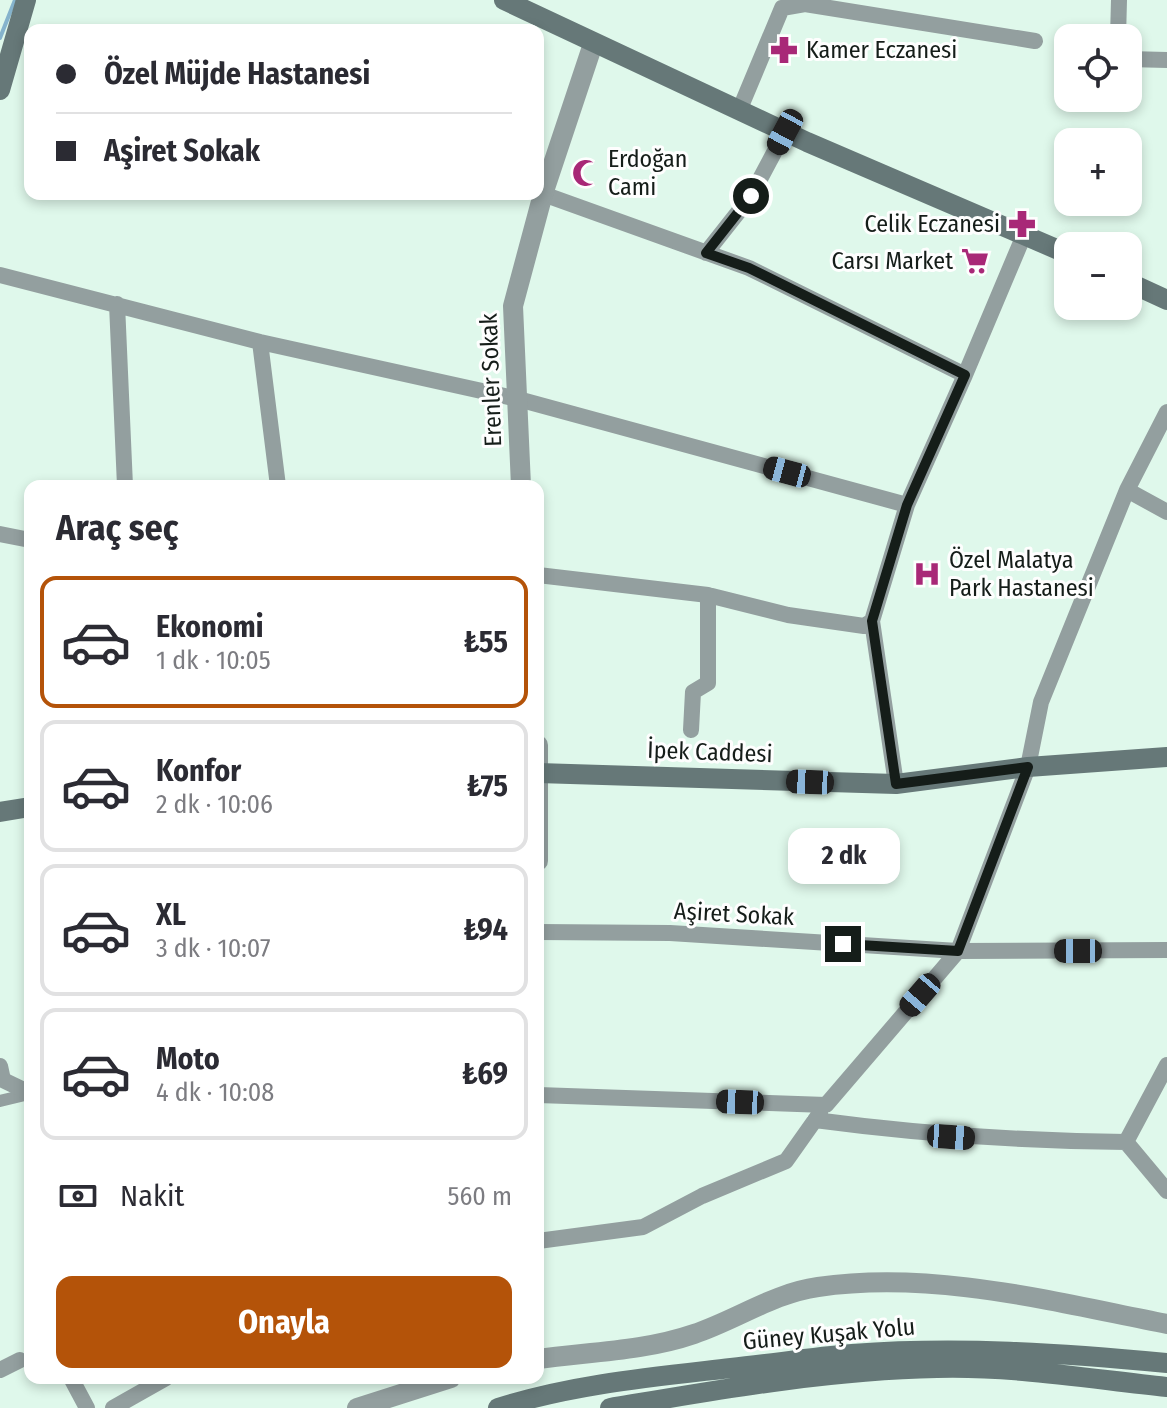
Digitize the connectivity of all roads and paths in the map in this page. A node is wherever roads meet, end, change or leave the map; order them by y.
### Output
1 (26, 0) edge
2 (504, 0) edge
3 (1119, 0) edge
4 (1118, 24) edge
5 (1035, 41) dead end
6 (593, 44) junction
7 (1142, 59) edge
8 (1167, 60) edge
9 (0, 90) edge
10 (739, 111) junction
11 (785, 132) junction
12 (544, 191) edge
13 (544, 194) edge
14 (541, 200) edge
15 (1024, 235) junction
16 (1054, 248) edge
17 (706, 253) junction
18 (0, 275) edge
19 (1142, 288) edge
20 (1167, 300) edge
21 (117, 304) junction
22 (260, 342) junction
23 (965, 375) junction
24 (518, 399) junction
25 (1167, 412) edge
26 (125, 480) edge
27 (277, 480) edge
28 (521, 480) edge
29 (1127, 490) junction
30 (907, 505) junction
31 (1167, 512) edge
32 (0, 534) edge
33 (24, 539) edge
34 (544, 576) edge
35 (708, 595) junction
36 (872, 621) junction
37 (691, 730) dead end
38 (1167, 757) edge
39 (1028, 767) junction
40 (544, 773) edge
41 (896, 784) junction
42 (24, 808) edge
43 (0, 812) edge
44 (544, 932) edge
45 (1167, 950) edge
46 (958, 951) junction
47 (1167, 1065) edge
48 (0, 1066) edge
49 (24, 1090) edge
50 (24, 1095) edge
51 (544, 1095) edge
52 (0, 1101) edge
53 (826, 1105) junction
54 (815, 1120) junction
55 (1126, 1142) junction
56 (1167, 1191) edge
57 (544, 1240) edge
58 (1167, 1324) edge
59 (24, 1358) edge
60 (544, 1358) edge
61 (1167, 1363) edge
62 (0, 1370) edge
63 (74, 1384) edge
64 (155, 1384) edge
65 (432, 1384) edge
66 (1167, 1387) edge
67 (87, 1408) edge
68 (113, 1408) edge
69 (357, 1408) edge
70 (498, 1408) edge
71 (610, 1408) edge

1 - 9 main road
2 - 6 main road
3 - 4 street
5 - 10 street
6 - 10 main road
6 - 12 street, Erenler Sokak
7 - 8 street
10 - 11 main road
11 - 15 main road
11 - 17 street
13 - 17 street
14 - 24 street, Erenler Sokak
15 - 16 main road
15 - 23 street
17 - 23 street
18 - 21 street
19 - 20 main road
21 - 22 street
21 - 26 street
22 - 24 street
22 - 27 street
23 - 30 street
24 - 28 street, Erenler Sokak
24 - 30 street
25 - 29 street
29 - 31 street
29 - 39 street
30 - 36 street
32 - 33 street
34 - 35 street
35 - 36 street
35 - 37 street
36 - 41 street
38 - 39 main road, İpek Caddesi
39 - 41 main road, İpek Caddesi
39 - 46 street
40 - 41 main road, İpek Caddesi
42 - 43 main road
44 - 46 street, Aşiret Sokak
45 - 46 street, Aşiret Sokak
46 - 53 street
47 - 55 street
48 - 49 street
50 - 52 street
51 - 53 street
53 - 54 street
54 - 55 street
54 - 57 street
55 - 56 street
58 - 60 street
59 - 62 street
61 - 70 main road, Güney Kuşak Yolu
63 - 67 street
64 - 68 street
65 - 69 street
66 - 71 main road, Güney Kuşak Yolu

